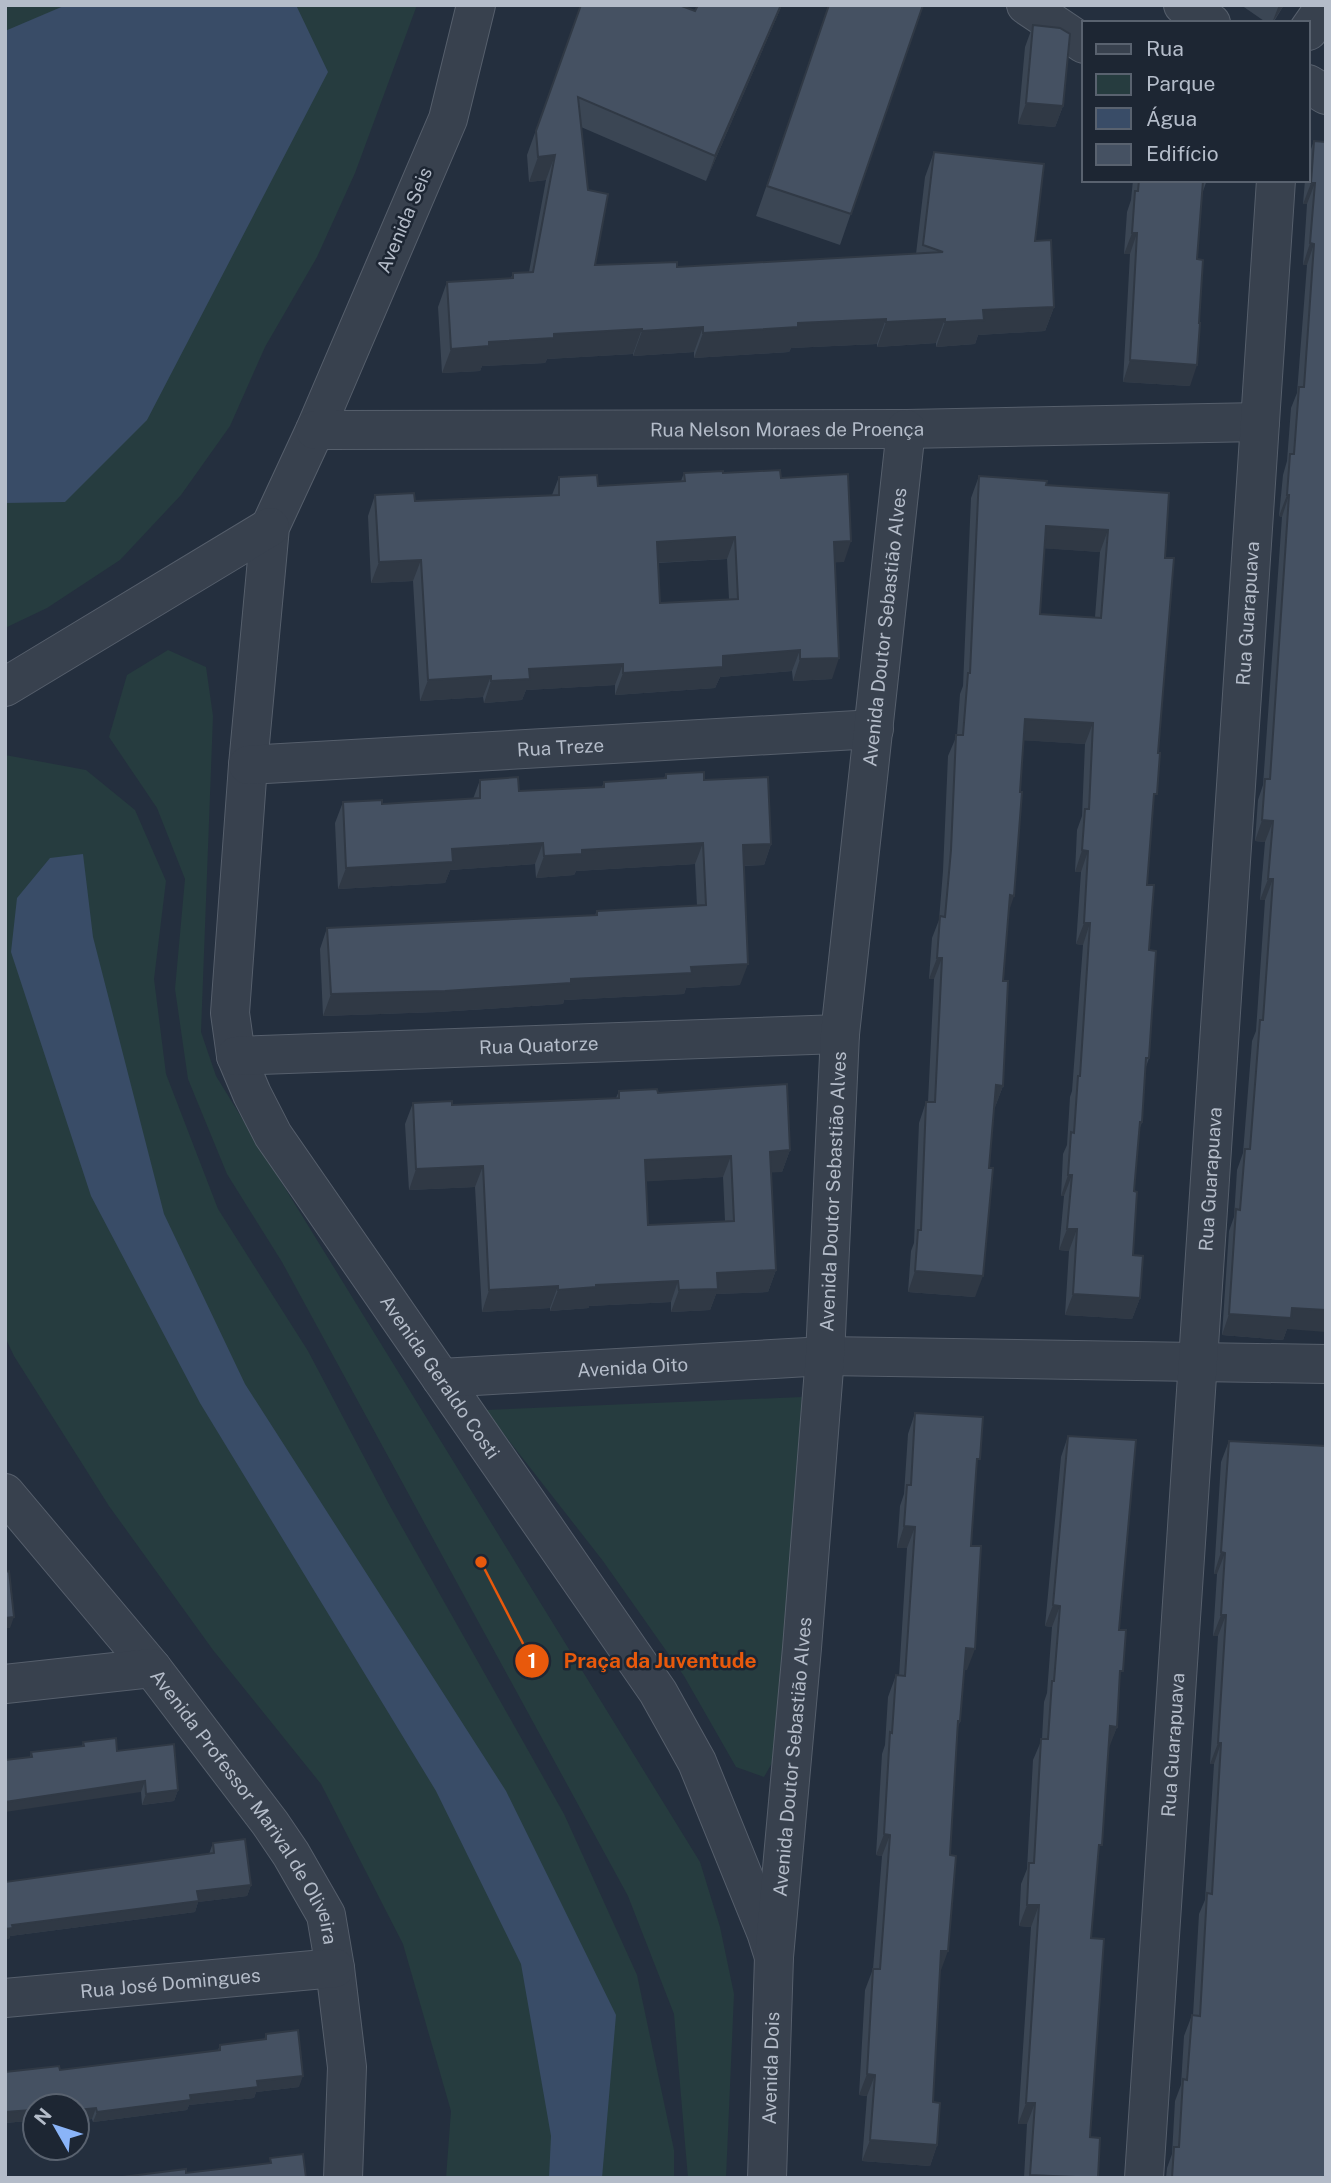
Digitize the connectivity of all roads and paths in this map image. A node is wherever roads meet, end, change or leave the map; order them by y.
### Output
1 (477, 5) edge
2 (1026, 5) edge
3 (1183, 5) edge
4 (1326, 5) edge
5 (1208, 21) edge
6 (1310, 28) edge
7 (1082, 43) edge
8 (1310, 85) edge
9 (1326, 95) edge
10 (1276, 182) edge
11 (1260, 422) junction
12 (906, 429) junction
13 (315, 430) junction
14 (270, 527) junction
15 (5, 687) edge
16 (874, 729) junction
17 (248, 765) junction
18 (840, 1034) junction
19 (236, 1056) junction
20 (825, 1356) junction
21 (1197, 1361) junction
22 (1326, 1364) edge
23 (441, 1378) junction
24 (5, 1493) edge
25 (152, 1668) junction
26 (5, 1684) edge
27 (774, 1957) junction
28 (335, 1968) junction
29 (5, 1998) edge
30 (343, 2178) edge
31 (767, 2178) edge
32 (1144, 2178) edge

1 - 13 street, Avenida Seis
2 - 7 street
3 - 5 street
4 - 6 street
8 - 9 street
10 - 11 street, Rua Guarapuava
11 - 12 street, Rua Nelson Moraes de Proença
11 - 21 street, Rua Guarapuava
12 - 13 street, Rua Nelson Moraes de Proença
12 - 16 street, Avenida Doutor Sebastião Alves
13 - 14 street, Avenida Seis
14 - 15 street
14 - 17 street, Avenida Geraldo Costi
16 - 17 street, Rua Treze
16 - 18 street, Avenida Doutor Sebastião Alves
17 - 19 street, Avenida Geraldo Costi
18 - 19 street, Rua Quatorze
18 - 20 street, Avenida Doutor Sebastião Alves
19 - 23 street, Avenida Geraldo Costi
20 - 21 street, Avenida Oito
20 - 23 street, Avenida Oito
20 - 27 street, Avenida Doutor Sebastião Alves
21 - 22 street, Avenida Oito
21 - 32 street, Rua Guarapuava
23 - 27 street, Avenida Geraldo Costi
24 - 25 street, Avenida Professor Marival de Oliveira
25 - 26 street
25 - 28 street, Avenida Professor Marival de Oliveira
27 - 31 street, Avenida Dois
28 - 29 street, Rua José Domingues
28 - 30 street, Avenida Professor Marival de Oliveira

